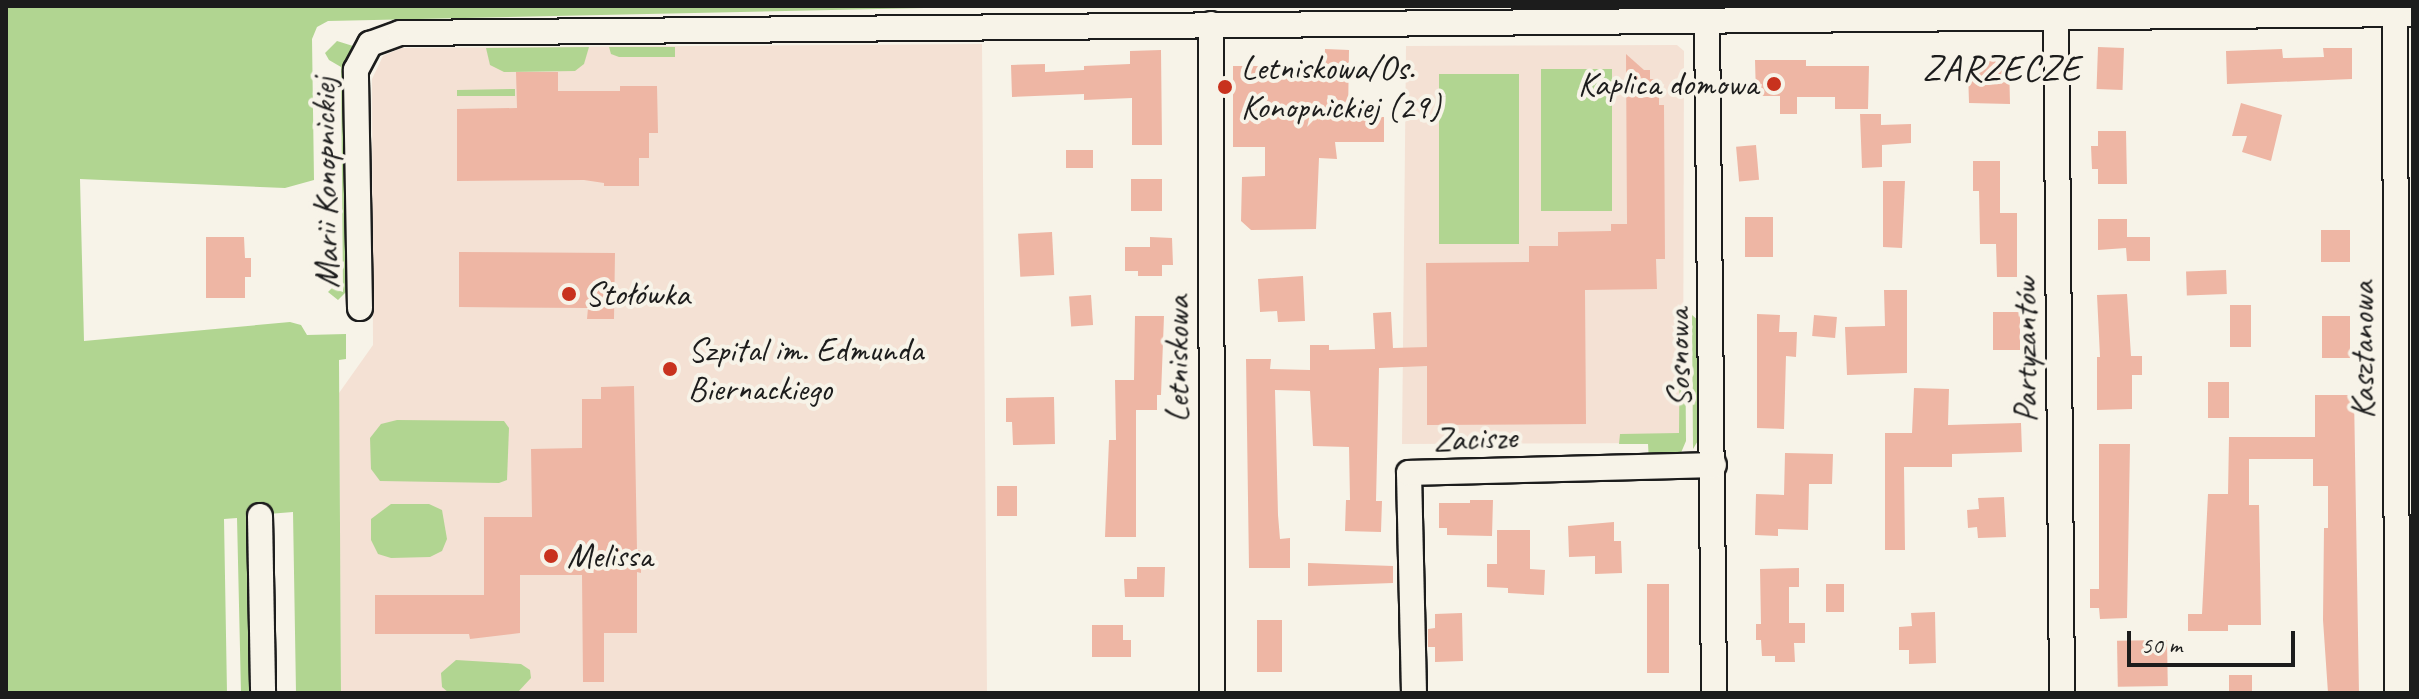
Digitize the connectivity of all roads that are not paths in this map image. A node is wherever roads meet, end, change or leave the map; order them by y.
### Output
1 (2056, 11) edge
2 (2401, 12) edge
3 (1707, 21) junction
4 (1211, 24) junction
5 (360, 308) dead end
6 (1714, 465) junction
7 (260, 516) dead end
8 (263, 693) edge
9 (1212, 693) edge
10 (1414, 693) edge
11 (1714, 693) edge
12 (2062, 693) edge
13 (2397, 693) edge

1 - 2 street, Marii Konopnickiej
1 - 3 street, Marii Konopnickiej
1 - 12 street, Partyzantów
2 - 13 street, Kasztanowa
3 - 4 street, Marii Konopnickiej
3 - 6 street, Sosnowa
4 - 5 street, Marii Konopnickiej
4 - 9 street, Letniskowa
6 - 10 street, Zacisze
6 - 11 street, Sosnowa
7 - 8 street

